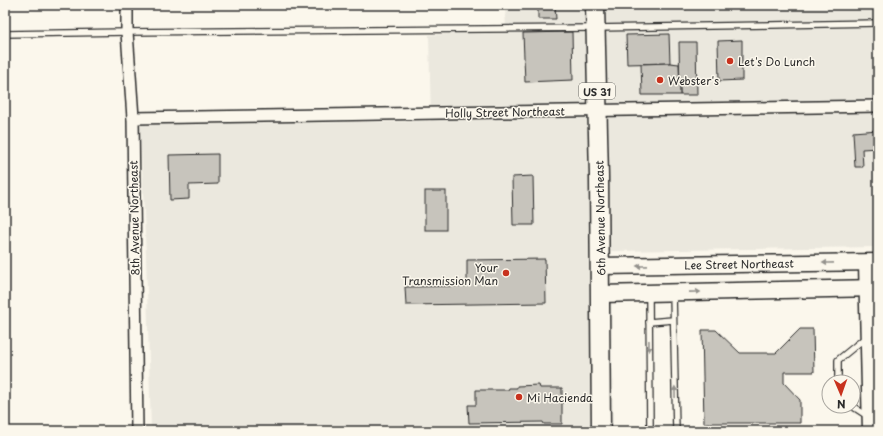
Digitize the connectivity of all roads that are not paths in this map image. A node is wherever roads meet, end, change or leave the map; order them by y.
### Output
1 (127, 5) edge
2 (595, 5) edge
3 (878, 23) edge
4 (595, 28) junction
5 (127, 32) junction
6 (5, 34) edge
7 (878, 106) edge
8 (598, 110) junction
9 (133, 118) junction
10 (873, 262) edge
11 (600, 266) junction
12 (873, 289) edge
13 (672, 292) junction
14 (649, 293) junction
15 (600, 294) junction
16 (673, 320) junction
17 (649, 322) junction
18 (869, 335) junction
19 (838, 374) edge
20 (860, 414) edge
21 (871, 425) edge
22 (137, 431) edge
23 (601, 431) edge
24 (650, 431) edge
25 (676, 431) edge

1 - 5 street, 8th Avenue Northeast
2 - 4 main road, 6th Avenue Northeast / US 31
3 - 4 lane
4 - 5 lane
4 - 8 main road, 6th Avenue Northeast / US 31
5 - 6 lane
5 - 9 street, 8th Avenue Northeast
7 - 8 street, Holly Street Northeast
8 - 9 street, Holly Street Northeast
8 - 11 main road, 6th Avenue Northeast / US 31
9 - 22 street, 8th Avenue Northeast
10 -> 11 street, Lee Street Northeast
10 - 12 street
11 - 15 main road, 6th Avenue Northeast / US 31
13 -> 12 street
12 - 18 street
13 - 14 street
13 - 16 lane
14 - 15 street
14 - 17 lane
15 - 23 main road, 6th Avenue Northeast / US 31
16 - 17 lane
25 -> 16 lane
17 -> 24 lane
18 - 19 lane
18 - 21 street
20 - 21 lane

